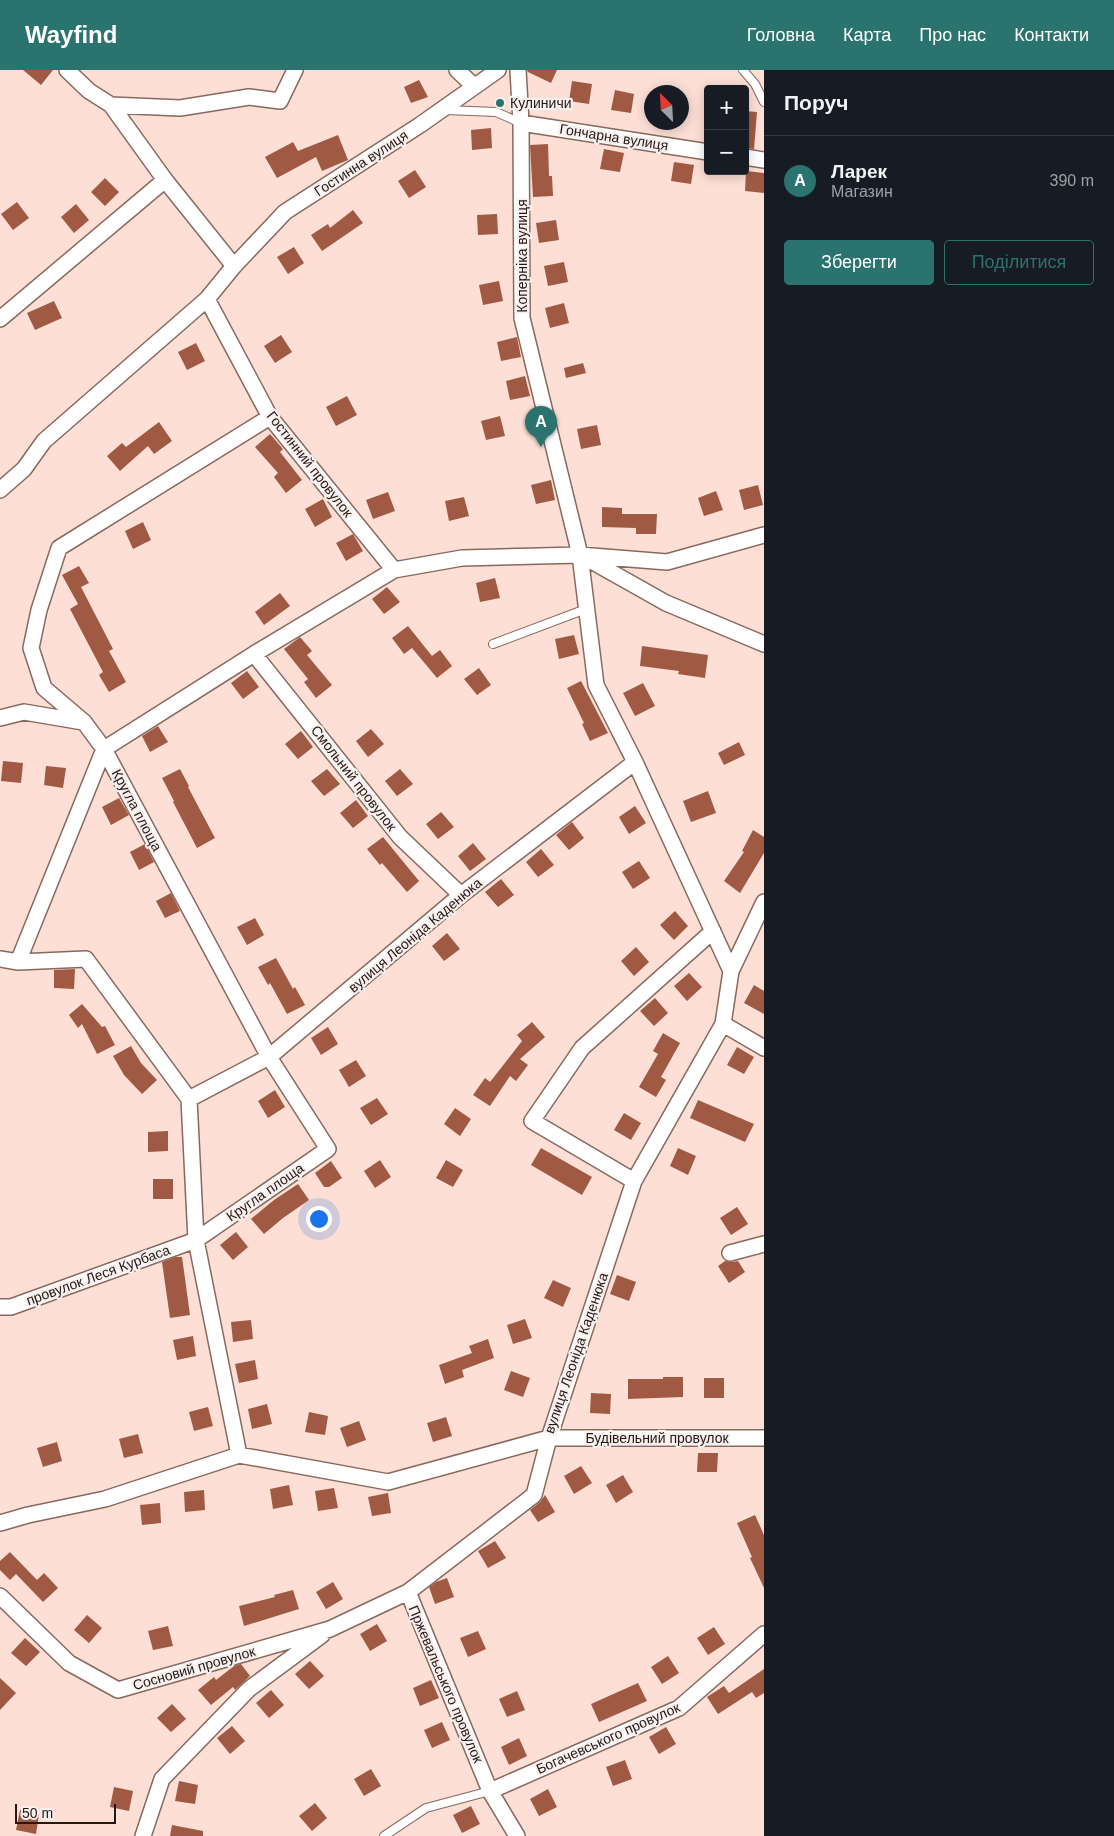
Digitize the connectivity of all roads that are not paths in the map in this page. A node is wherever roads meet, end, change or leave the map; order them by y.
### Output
1 (67, 70) edge
2 (295, 70) edge
3 (457, 70) edge
4 (498, 70) edge
5 (518, 70) edge
6 (743, 70) edge
7 (474, 86) junction
8 (764, 102) edge
9 (111, 104) junction
10 (442, 109) junction
11 (521, 123) junction
12 (704, 151) edge
13 (749, 158) edge
14 (764, 160) edge
15 (165, 180) junction
16 (234, 266) junction
17 (207, 299) junction
18 (0, 319) edge
19 (270, 417) junction
20 (0, 490) edge
21 (764, 536) edge
22 (580, 555) junction
23 (394, 570) junction
24 (586, 609) junction
25 (493, 644) dead end
26 (764, 644) edge
27 (254, 654) junction
28 (0, 718) edge
29 (84, 722) junction
30 (104, 749) junction
31 (635, 762) junction
32 (461, 896) junction
33 (764, 902) edge
34 (713, 931) junction
35 (0, 959) edge
36 (18, 962) junction
37 (731, 971) junction
38 (723, 1024) junction
39 (764, 1048) edge
40 (269, 1057) junction
41 (189, 1099) junction
42 (634, 1181) junction
43 (196, 1240) junction
44 (764, 1244) edge
45 (730, 1253) dead end
46 (0, 1307) edge
47 (549, 1438) junction
48 (764, 1438) edge
49 (239, 1455) junction
50 (0, 1523) edge
51 (408, 1592) junction
52 (0, 1596) edge
53 (330, 1629) junction
54 (764, 1634) edge
55 (490, 1791) junction
56 (143, 1836) edge
57 (384, 1836) edge
58 (517, 1836) edge

1 - 9 street
2 - 9 street
3 - 7 street
4 - 7 street, Гостинна вулиця
5 - 11 street, Коперніка вулиця
6 - 8 lane
7 - 10 street, Гостинна вулиця
9 - 15 street
10 - 11 lane
10 - 16 street, Гостинна вулиця
11 - 12 street, Гончарна вулиця
11 - 22 street, Коперніка вулиця
13 - 14 street
15 - 16 street
15 - 18 street
16 - 17 street, Гостинна вулиця
17 - 19 street, Гостинний провулок
17 - 20 street, Гостинна вулиця
19 - 23 street, Гостинний провулок
19 - 29 street, Кругла площа
21 - 22 street
22 - 23 street
22 - 24 street
22 - 26 street
23 - 27 street
24 - 25 lane
24 - 31 street
27 - 30 street
27 - 32 street, Смольний провулок
28 - 29 street
29 - 30 street, Кругла площа
30 - 36 street
30 - 40 street, Кругла площа
31 - 32 street, вулиця Леоніда Каденюка
31 - 34 street
32 - 40 street, вулиця Леоніда Каденюка
33 - 37 street, вулиця Леоніда Каденюка
34 - 37 street
34 - 42 street
35 - 36 street
36 - 41 street
37 - 38 street, вулиця Леоніда Каденюка
38 - 39 street
38 - 42 street, вулиця Леоніда Каденюка
40 - 41 street, вулиця Леоніда Каденюка
40 - 43 street, Кругла площа
41 - 43 street
42 - 47 street, вулиця Леоніда Каденюка
43 - 46 street, провулок Леся Курбаса
43 - 49 street
44 - 45 street
47 - 48 street, Будівельний провулок
47 - 49 street, вулиця Леоніда Каденюка
47 - 51 street, Пржевальського провулок
49 - 50 street, вулиця Леоніда Каденюка
51 - 53 street, Сосновий провулок
51 - 55 street, Пржевальського провулок
52 - 53 street, Сосновий провулок
53 - 56 street, Сосновий провулок
54 - 55 street, Богачевського провулок
55 - 57 lane
55 - 58 street, Пржевальського провулок

